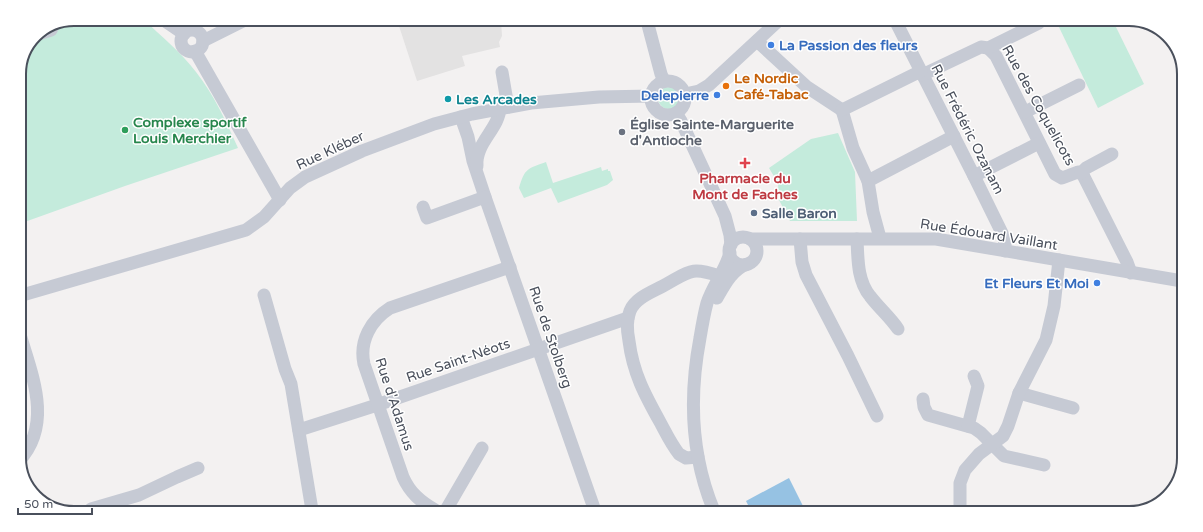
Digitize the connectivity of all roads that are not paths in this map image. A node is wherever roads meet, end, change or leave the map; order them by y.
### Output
1 (172, 26) edge
2 (234, 26) edge
3 (648, 26) edge
4 (773, 26) edge
5 (898, 26) edge
6 (1033, 26) edge
7 (757, 41) junction
8 (199, 46) junction
9 (988, 48) junction
10 (502, 72) dead end
11 (922, 73) junction
12 (664, 82) junction
13 (1079, 85) dead end
14 (685, 94) junction
15 (652, 96) junction
16 (504, 107) junction
17 (842, 110) junction
18 (1025, 112) junction
19 (676, 113) junction
20 (461, 117) junction
21 (954, 136) junction
22 (1039, 143) junction
23 (1112, 154) dead end
24 (1081, 173) junction
25 (477, 174) junction
26 (974, 176) junction
27 (868, 181) junction
28 (485, 198) junction
29 (280, 200) junction
30 (423, 207) dead end
31 (725, 216) junction
32 (748, 238) junction
33 (880, 238) junction
34 (795, 239) junction
35 (857, 239) junction
36 (730, 249) junction
37 (1005, 251) junction
38 (1059, 260) junction
39 (751, 262) junction
40 (510, 267) junction
41 (1131, 273) junction
42 (719, 276) junction
43 (1177, 280) edge
44 (26, 294) edge
45 (264, 295) dead end
46 (628, 318) junction
47 (898, 329) dead end
48 (700, 338) junction
49 (539, 349) junction
50 (26, 354) edge
51 (974, 376) dead end
52 (1019, 393) junction
53 (923, 399) dead end
54 (377, 405) junction
55 (1073, 408) dead end
56 (877, 416) dead end
57 (968, 426) junction
58 (299, 430) junction
59 (993, 445) junction
60 (482, 448) dead end
61 (26, 451) edge
62 (698, 457) junction
63 (1044, 465) dead end
64 (198, 468) dead end
65 (102, 506) edge
66 (311, 506) edge
67 (429, 506) edge
68 (448, 506) edge
69 (593, 506) edge
70 (712, 506) edge
71 (960, 506) edge

1 - 8 street
2 - 8 street
3 - 12 street
4 - 7 street
5 - 11 street, Rue Frédéric Ozanam
6 - 9 street
7 - 14 street
7 - 17 street
8 - 29 street
9 - 11 street
9 - 18 street, Rue des Coquelicots
10 - 16 street
11 - 17 street
11 - 21 street, Rue Frédéric Ozanam
12 - 14 street
12 - 15 street
13 - 18 street
14 - 19 street
15 - 16 street, Rue Kléber
15 - 19 street
16 - 20 street, Rue Kléber
16 - 25 street, Rue de Stolberg
17 - 27 street
18 - 22 street, Rue des Coquelicots
19 - 31 street
20 - 25 street, Rue de Stolberg
20 - 29 street, Rue Kléber
21 - 26 street, Rue Frédéric Ozanam
21 - 27 street
22 - 24 street, Rue des Coquelicots
22 - 26 street
23 - 24 street
24 - 41 street
25 - 28 street, Rue de Stolberg
26 - 37 street, Rue Frédéric Ozanam
27 - 33 street
28 - 30 street
28 - 40 street, Rue de Stolberg
29 - 44 street, Rue Kléber
31 - 32 street
31 - 36 street
32 - 34 street, Rue Édouard Vaillant
32 - 36 street
32 - 39 street
33 - 35 street, Rue Édouard Vaillant
33 - 37 street, Rue Édouard Vaillant
34 - 35 street, Rue Édouard Vaillant
34 - 39 street, Rue Édouard Vaillant
34 - 56 street
35 - 47 street
36 - 39 street
36 - 42 street
37 - 38 street, Rue Édouard Vaillant
38 - 41 street, Rue Édouard Vaillant
38 - 52 street
39 - 48 street, Rue Édouard Vaillant
40 - 49 street, Rue de Stolberg
40 - 54 street, Rue d'Adamus
41 - 43 street, Rue Édouard Vaillant
42 - 46 street
42 - 48 street
45 - 58 street
46 - 49 street, Rue Saint-Néots
46 - 62 street
48 - 62 street
49 - 54 street, Rue Saint-Néots
49 - 69 street, Rue de Stolberg
50 - 61 street
51 - 57 street
52 - 55 street
52 - 59 street
53 - 57 street
54 - 58 street, Rue Saint-Néots
54 - 67 street, Rue d'Adamus
57 - 59 street
58 - 66 street
59 - 63 street
59 - 71 street
60 - 68 street
62 - 70 street
64 - 65 street

